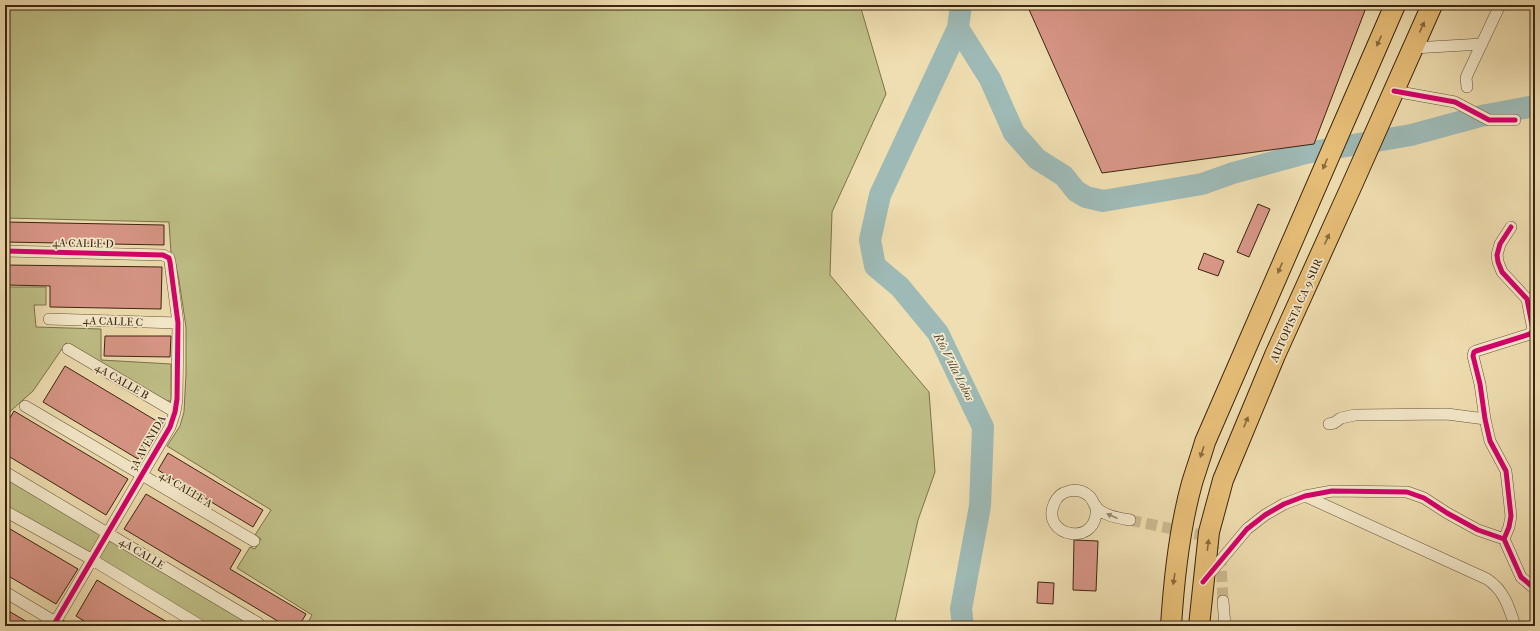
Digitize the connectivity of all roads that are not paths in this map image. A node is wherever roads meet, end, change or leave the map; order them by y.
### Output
1 (1395, 5) edge
2 (1432, 5) edge
3 (1500, 5) edge
4 (1482, 44) junction
5 (1413, 48) junction
6 (1467, 87) dead end
7 (1394, 91) junction
8 (1514, 120) dead end
9 (1511, 227) dead end
10 (5, 251) edge
11 (160, 255) joint
12 (49, 319) dead end
13 (178, 323) junction
14 (68, 349) dead end
15 (25, 406) dead end
16 (175, 412) junction
17 (1485, 419) junction
18 (1329, 424) dead end
19 (5, 472) edge
20 (141, 473) junction
21 (1305, 496) junction
22 (1096, 506) junction
23 (5, 511) edge
24 (1130, 520) tunnel mouth
25 (108, 532) junction
26 (1504, 539) junction
27 (254, 541) dead end
28 (91, 559) junction
29 (1203, 582) junction
30 (1535, 589) edge
31 (5, 592) edge
32 (1223, 601) tunnel mouth
33 (57, 625) edge
34 (258, 625) edge
35 (202, 626) edge
36 (1171, 626) edge
37 (1200, 626) edge
38 (1225, 626) edge
39 (1515, 626) edge

1 -> 36 highway
5 -> 2 highway, AUTOPISTA CA-9 SUR
3 - 4 street
4 - 5 street
4 - 6 street
5 - 7 highway, AUTOPISTA CA-9 SUR
7 - 8 street
29 -> 7 highway, AUTOPISTA CA-9 SUR
9 - 17 street
10 - 11 street, 4A CALLE D
11 - 13 street, 3A AVENIDA
12 - 13 street, 4A CALLE C
13 - 16 street, 3A AVENIDA
14 - 16 street, 4A CALLE B
15 - 20 street, 4A CALLE A
16 - 20 street, 3A AVENIDA
17 - 18 street
17 - 26 street
19 - 25 street, 4A CALLE
20 - 25 street, 3A AVENIDA
20 - 27 street, 4A CALLE A
21 - 26 street
21 - 29 street
21 - 39 street
22 - 22 street
24 -> 22 street
23 - 28 street
25 - 28 street, 3A AVENIDA
25 - 34 street, 4A CALLE
26 - 30 street
28 - 33 street, 3A AVENIDA
28 - 35 street
29 - 37 highway, AUTOPISTA CA-9 SUR
31 - 33 street
32 - 38 street

